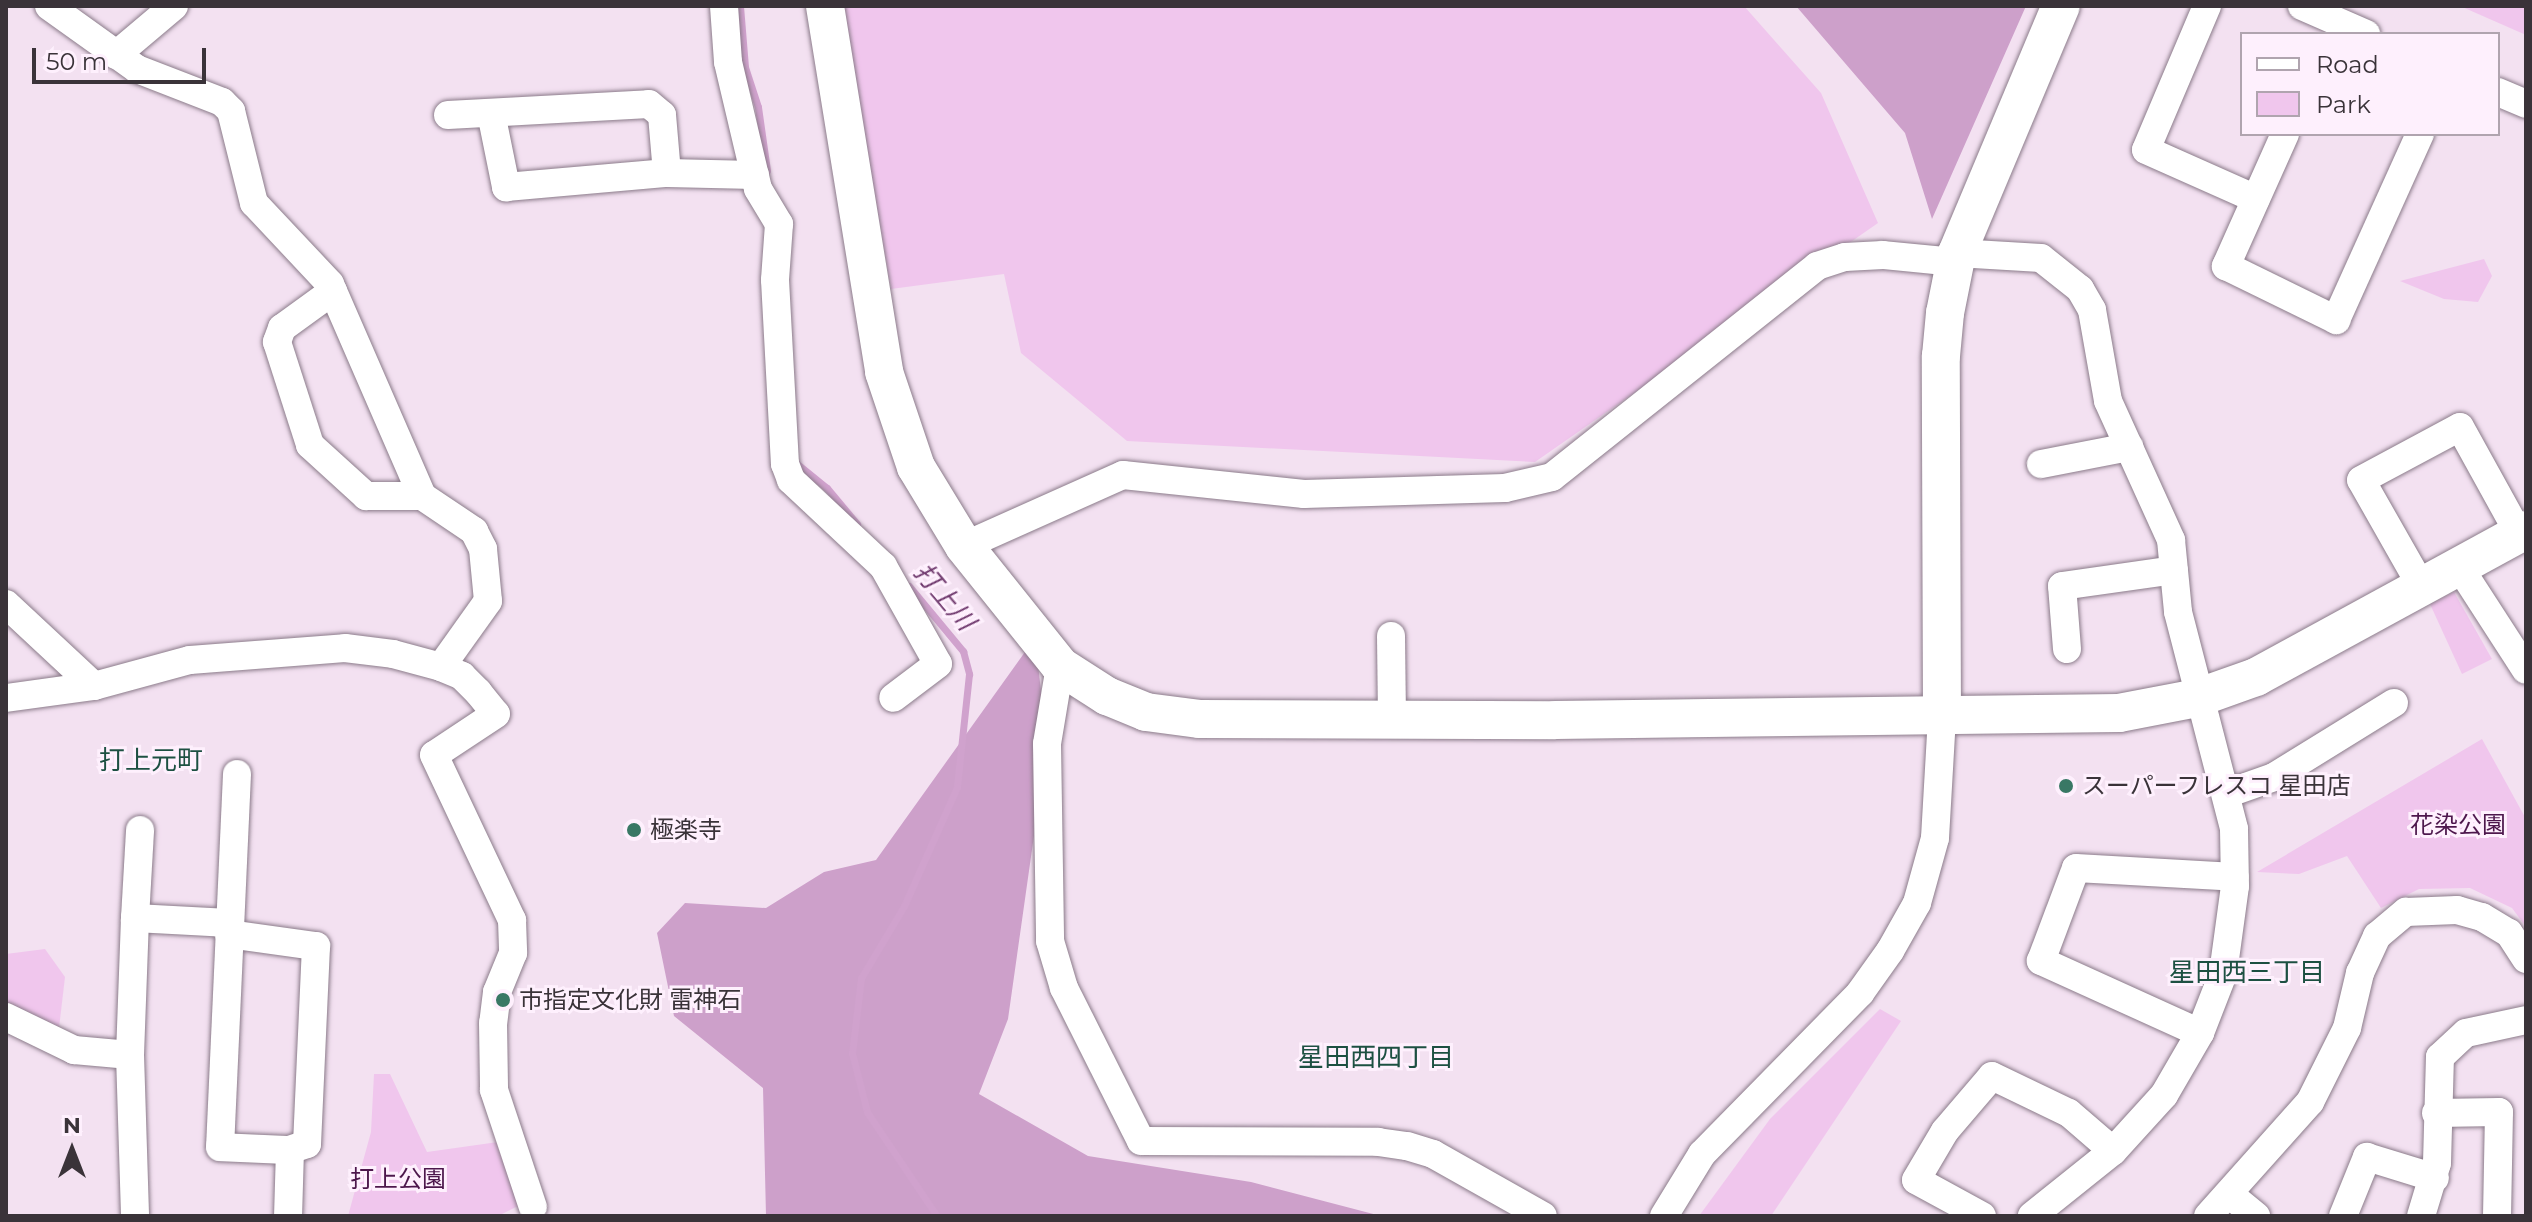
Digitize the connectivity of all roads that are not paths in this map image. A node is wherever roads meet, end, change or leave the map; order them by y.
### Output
1 (174, 6) edge
2 (724, 6) edge
3 (825, 6) edge
4 (2061, 6) edge
5 (2207, 6) edge
6 (2302, 6) edge
7 (63, 10) edge
8 (2333, 28) edge
9 (2355, 32) edge
10 (116, 55) junction
11 (2500, 93) edge
12 (2526, 104) edge
13 (491, 113) junction
14 (448, 115) dead end
15 (2284, 136) edge
16 (2419, 136) edge
17 (667, 173) junction
18 (755, 175) junction
19 (2256, 199) junction
20 (1956, 257) junction
21 (333, 291) junction
22 (2129, 447) junction
23 (2041, 464) dead end
24 (422, 496) junction
25 (2522, 532) edge
26 (964, 546) junction
27 (2460, 568) junction
28 (2174, 570) junction
29 (2423, 589) junction
30 (6, 604) edge
31 (1391, 636) dead end
32 (2067, 649) dead end
33 (1060, 666) junction
34 (441, 667) junction
35 (2526, 670) edge
36 (94, 686) junction
37 (6, 698) edge
38 (893, 698) dead end
39 (2197, 698) junction
40 (2394, 703) dead end
41 (1942, 718) junction
42 (1392, 720) junction
43 (237, 774) dead end
44 (2226, 794) junction
45 (140, 830) dead end
46 (2235, 877) junction
47 (135, 918) junction
48 (229, 929) junction
49 (2526, 959) edge
50 (6, 1017) edge
51 (2526, 1020) edge
52 (2200, 1033) junction
53 (130, 1055) junction
54 (2436, 1113) junction
55 (290, 1150) junction
56 (2113, 1151) junction
57 (2435, 1178) junction
58 (2229, 1194) junction
59 (533, 1207) dead end
60 (135, 1216) edge
61 (288, 1216) edge
62 (1543, 1216) edge
63 (1664, 1216) edge
64 (1982, 1216) edge
65 (2032, 1216) edge
66 (2208, 1216) edge
67 (2256, 1216) edge
68 (2343, 1216) edge
69 (2421, 1216) edge
70 (2497, 1216) edge

1 - 10 street
2 - 18 street
3 - 26 street
4 - 20 street
5 - 19 street
6 - 8 street
7 - 10 street
8 - 9 street
10 - 21 street
11 - 12 street
13 - 14 street
13 - 17 street
13 - 17 street
15 - 19 street
16 - 19 street
17 - 18 street
18 - 38 street
20 - 22 street
20 - 26 street
20 - 41 street
21 - 24 street
21 - 24 street
22 - 23 street
22 - 28 street
24 - 34 street
25 - 27 street
25 - 29 street
26 - 33 street
27 - 29 street
27 - 35 street
28 - 32 street
28 - 39 street
29 - 39 street
30 - 36 street
31 - 42 street
33 - 42 street
33 - 62 street
34 - 36 street
34 - 59 street
36 - 37 street
39 - 41 street
39 - 44 street
40 - 44 street
41 - 42 street
41 - 63 street
43 - 48 street
44 - 46 street
45 - 47 street
46 - 52 street
46 - 52 street
47 - 48 street
47 - 53 street
48 - 55 street
48 - 55 street
49 - 58 street
50 - 53 street
51 - 54 street
52 - 56 street
53 - 60 street
54 - 57 street
54 - 70 street
55 - 61 street
56 - 64 street
56 - 65 street
57 - 68 street
57 - 69 street
58 - 66 street
58 - 67 street

